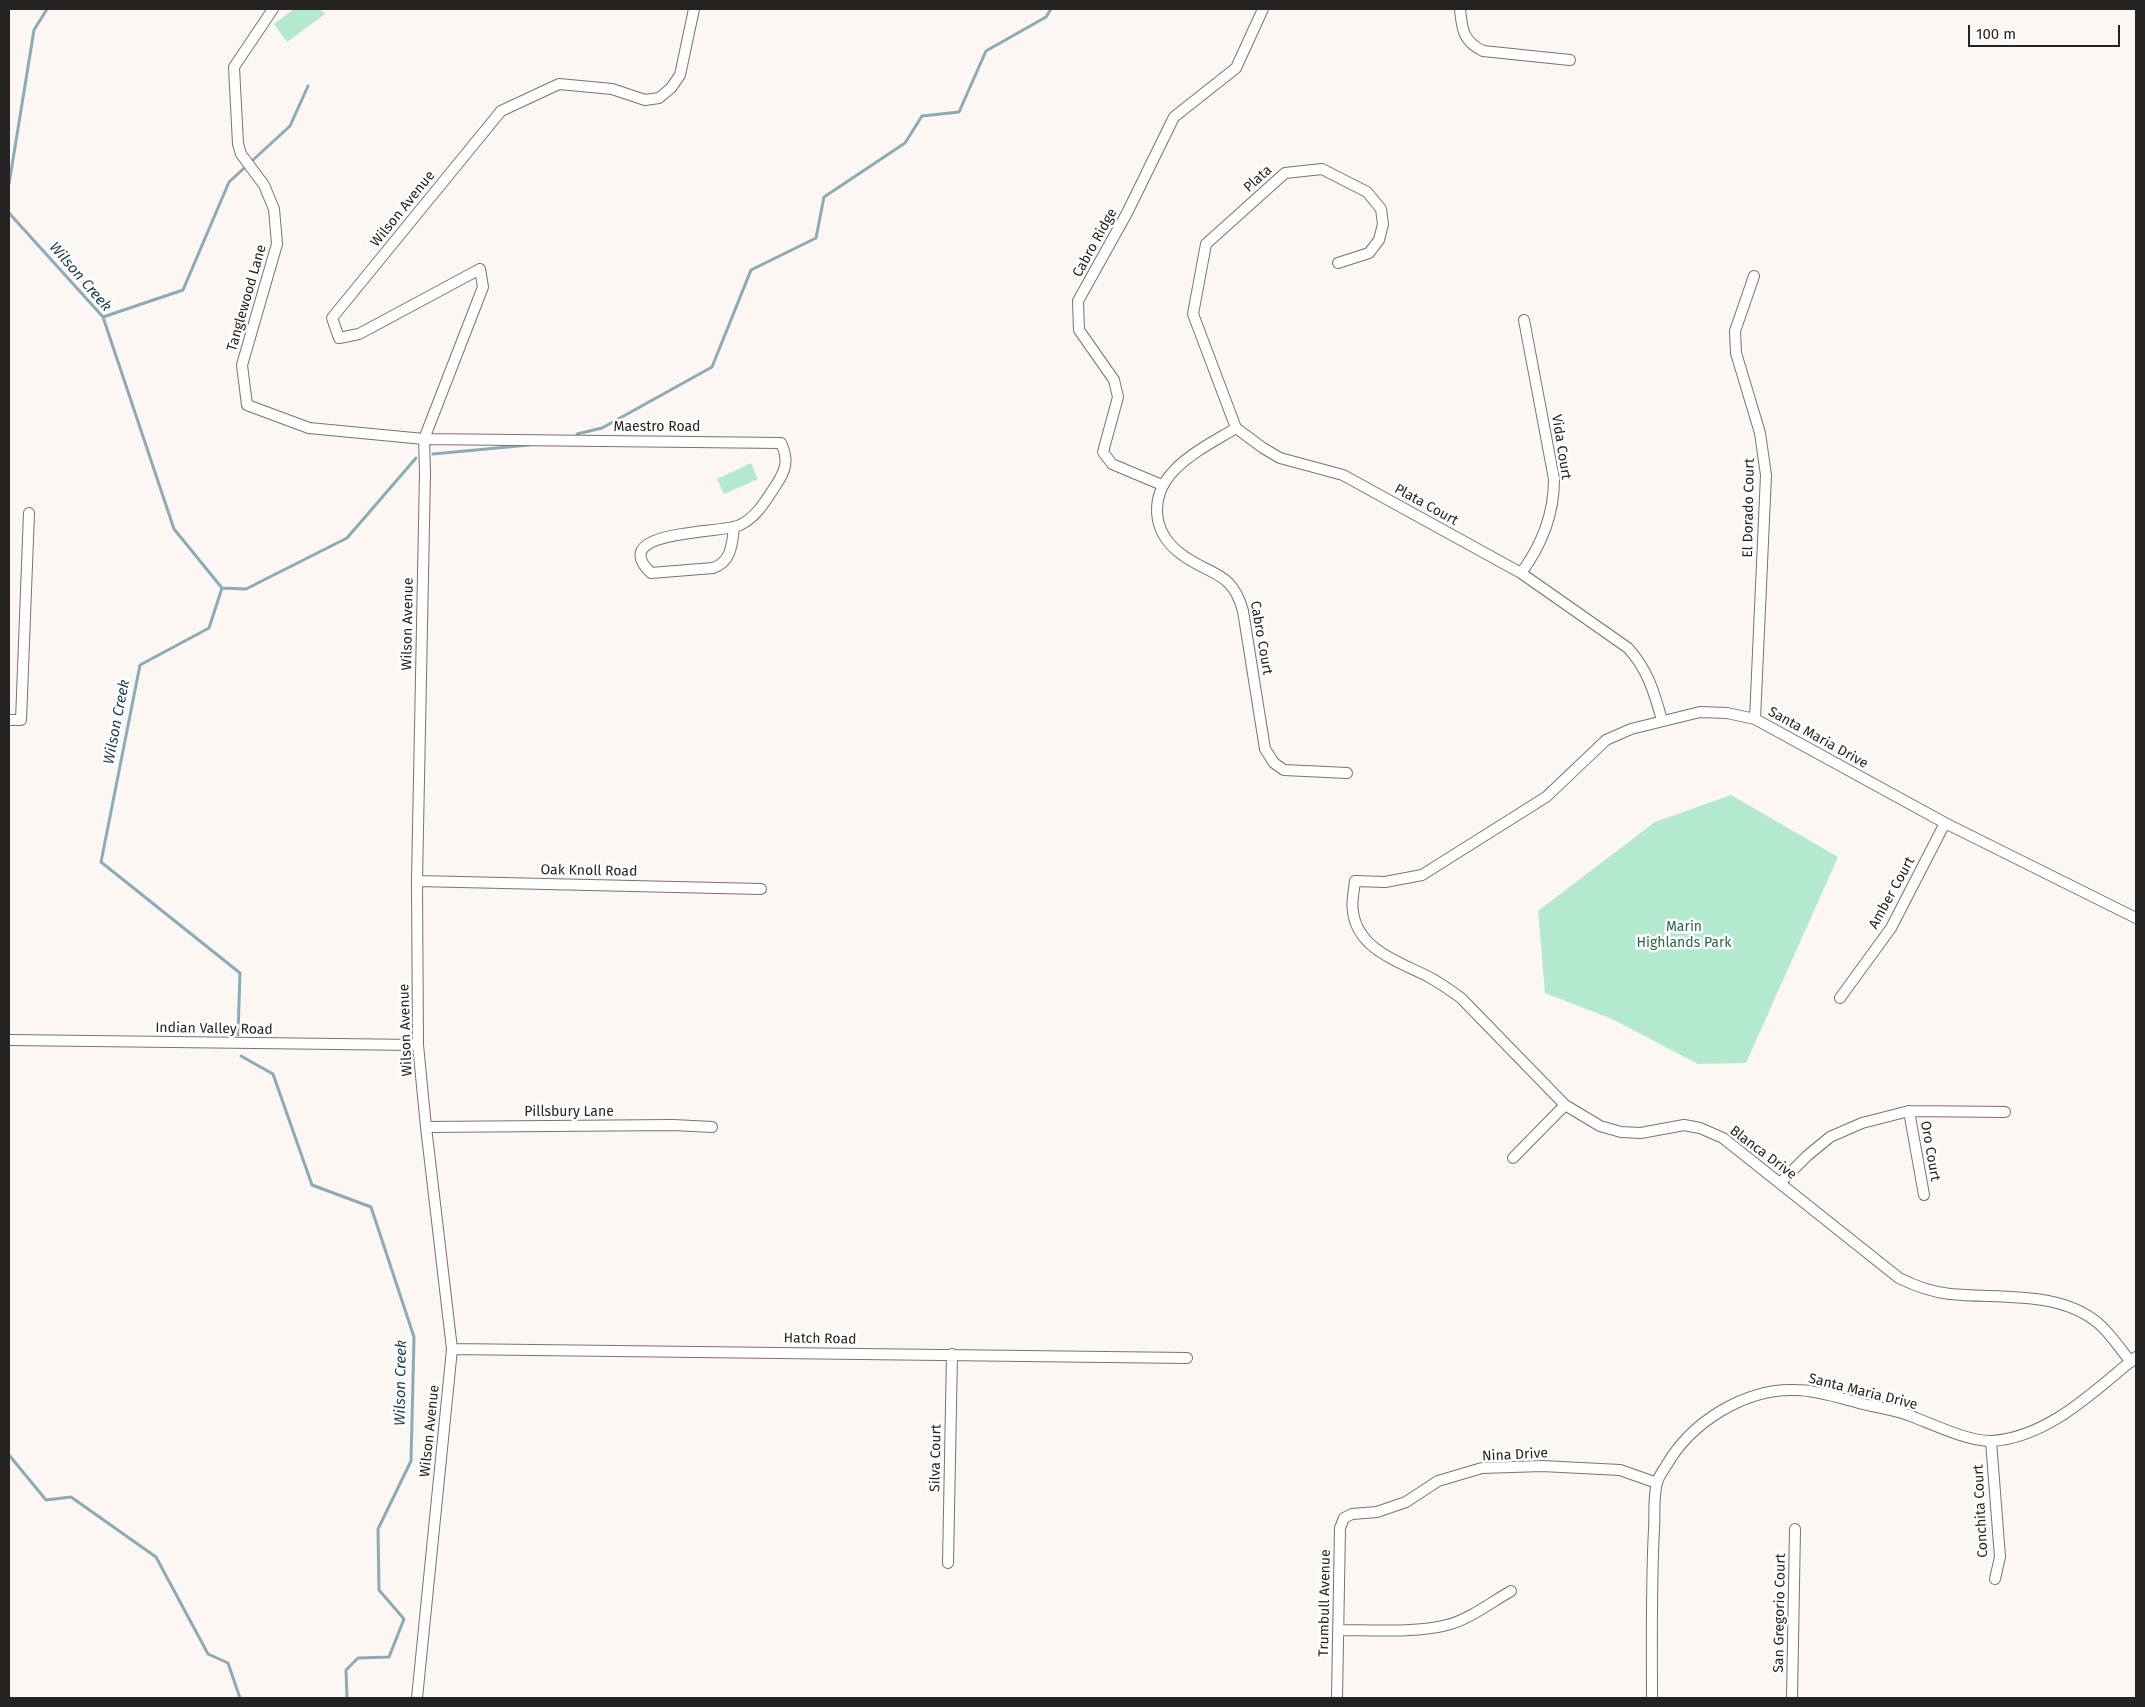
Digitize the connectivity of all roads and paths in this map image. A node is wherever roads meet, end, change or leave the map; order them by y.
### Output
1 (273, 9) edge
2 (694, 9) edge
3 (1263, 9) edge
4 (1460, 9) edge
5 (1570, 60) dead end
6 (1338, 263) dead end
7 (1754, 276) dead end
8 (1524, 320) dead end
9 (1236, 428) junction
10 (424, 439) junction
11 (1162, 485) junction
12 (29, 513) dead end
13 (734, 528) junction
14 (1521, 573) junction
15 (1755, 718) junction
16 (9, 720) edge
17 (1662, 720) junction
18 (1347, 773) dead end
19 (1945, 823) junction
20 (417, 881) junction
21 (1355, 881) joint
22 (761, 889) dead end
23 (2136, 918) edge
24 (1840, 998) dead end
25 (9, 1040) edge
26 (418, 1046) junction
27 (1565, 1105) junction
28 (1910, 1111) junction
29 (2005, 1112) dead end
30 (426, 1127) junction
31 (712, 1127) dead end
32 (1513, 1158) dead end
33 (1780, 1183) junction
34 (1924, 1195) dead end
35 (452, 1349) junction
36 (952, 1354) junction
37 (1187, 1358) dead end
38 (2133, 1359) edge
39 (1991, 1441) junction
40 (1657, 1483) junction
41 (1352, 1514) joint
42 (1795, 1529) dead end
43 (948, 1563) dead end
44 (1995, 1579) dead end
45 (1511, 1591) dead end
46 (1339, 1630) junction
47 (417, 1698) edge
48 (1337, 1698) edge
49 (1652, 1698) edge
50 (1792, 1698) edge

1 - 10 street, Tanglewood Lane
2 - 10 street, Wilson Avenue
3 - 11 street, Cabro Ridge
4 - 5 street
6 - 9 street, Plata
7 - 15 street, El Dorado Court
8 - 14 street, Vida Court
9 - 11 street, Cabro Court
9 - 14 street, Plata Court
10 - 13 street, Maestro Road
10 - 20 street, Wilson Avenue
11 - 18 street, Cabro Court
12 - 16 street
13 - 13 street, Maestro Road
14 - 17 street, Plata Court
15 - 17 street, Santa Maria Drive
15 - 19 street, Santa Maria Drive
17 - 21 street, Santa Maria Drive
19 - 23 street, Santa Maria Drive
19 - 24 street, Amber Court
20 - 22 street, Oak Knoll Road
20 - 26 street, Wilson Avenue
21 - 27 street, Blanca Drive
25 - 26 street, Indian Valley Road
26 - 30 street, Wilson Avenue
27 - 32 street
27 - 33 street, Blanca Drive
28 - 29 street
28 - 33 street
28 - 34 street, Oro Court
30 - 31 street, Pillsbury Lane
30 - 35 street, Wilson Avenue
33 - 38 street, Blanca Drive
35 - 36 street, Hatch Road
35 - 47 street, Wilson Avenue
36 - 37 street, Hatch Road
36 - 43 street, Silva Court
38 - 39 street, Santa Maria Drive
39 - 40 street, Santa Maria Drive
39 - 44 street, Conchita Court
40 - 41 street, Nina Drive
40 - 49 street, Santa Maria Drive
41 - 46 street, Trumbull Avenue
42 - 50 street, San Gregorio Court
45 - 46 street
46 - 48 street, Trumbull Avenue

